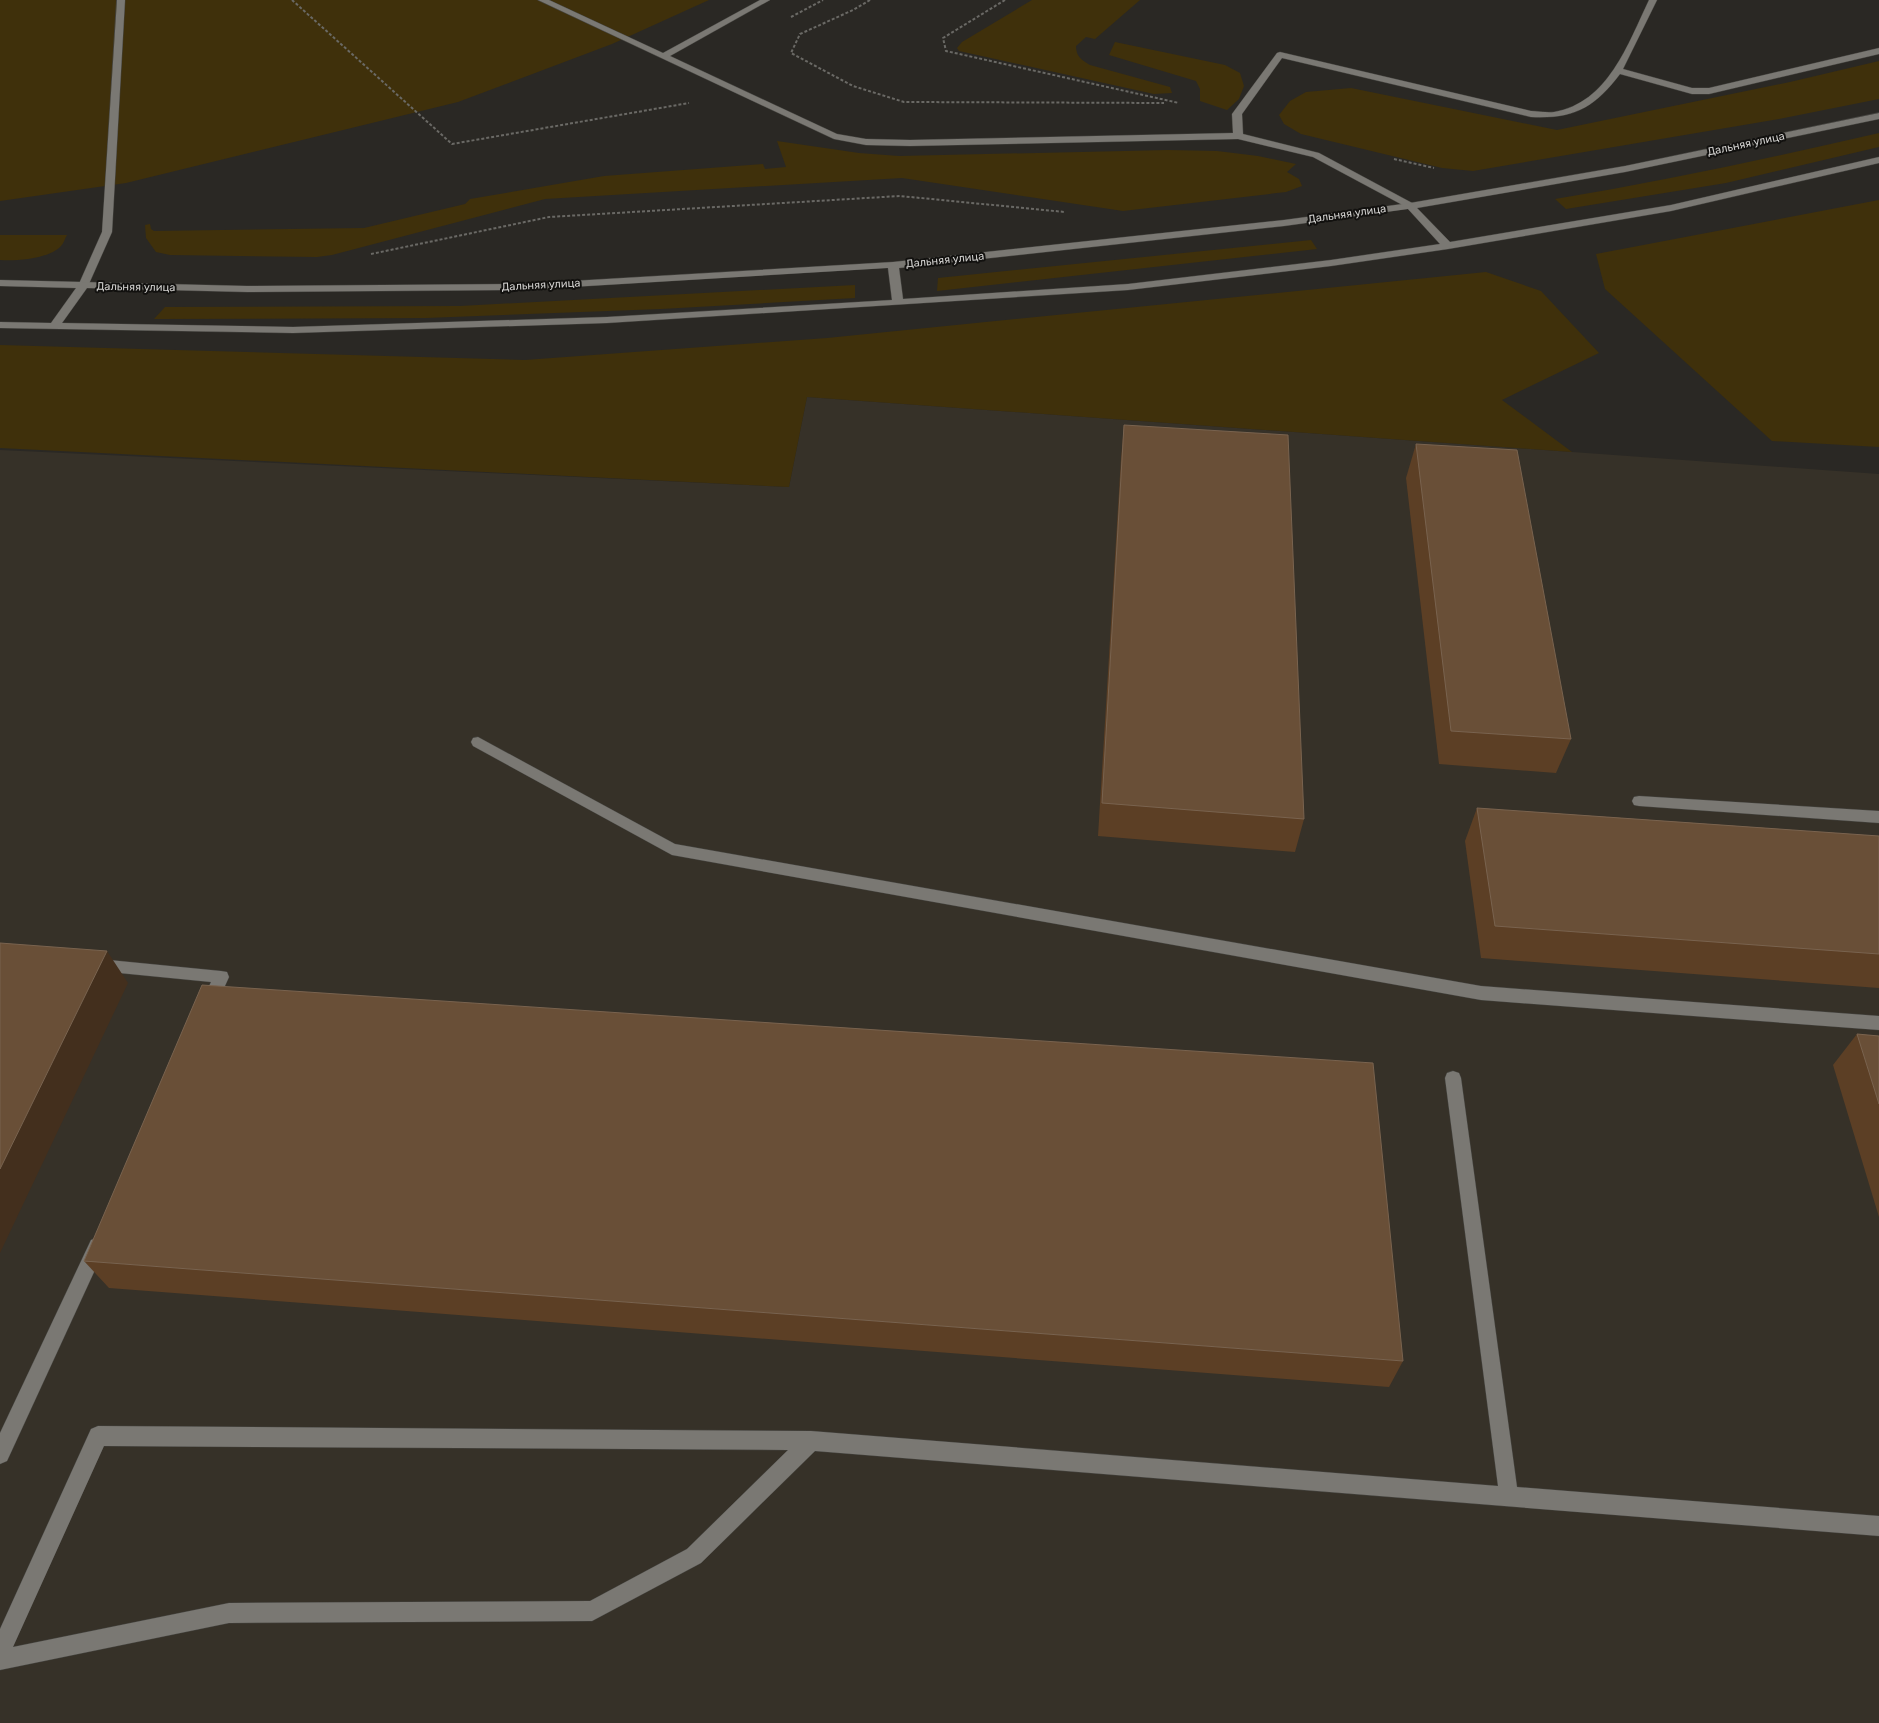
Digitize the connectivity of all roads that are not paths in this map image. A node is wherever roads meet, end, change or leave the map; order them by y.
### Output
1 (121, 0) edge
2 (542, 0) edge
3 (766, 0) edge
4 (1653, 0) edge
5 (1879, 51) edge
6 (664, 56) junction
7 (1618, 71) junction
8 (1879, 116) edge
9 (1238, 136) junction
10 (1879, 160) edge
11 (1410, 206) junction
12 (1448, 246) junction
13 (893, 265) junction
14 (0, 283) edge
15 (83, 286) junction
16 (898, 303) junction
17 (0, 324) edge
18 (54, 326) junction
19 (478, 742) dead end
20 (1639, 801) dead end
21 (1879, 817) edge
22 (87, 964) edge
23 (200, 1022) edge
24 (1879, 1023) edge
25 (1453, 1078) dead end
26 (104, 1229) edge
27 (811, 1441) junction
28 (0, 1454) edge
29 (1509, 1497) junction
30 (1879, 1526) edge
31 (0, 1652) edge
32 (0, 1660) edge

1 - 15 main road
2 - 6 main road
3 - 6 main road
4 - 7 main road
5 - 7 main road
6 - 9 main road
7 - 9 main road
8 - 11 main road, Дальняя улица
9 - 11 main road
10 - 12 main road
11 - 12 main road
11 - 13 main road, Дальняя улица
12 - 16 main road
13 - 15 main road, Дальняя улица
13 - 16 main road
14 - 15 main road, Дальняя улица
15 - 18 main road
16 - 18 main road
17 - 18 main road
19 - 24 main road
20 - 21 main road
22 - 23 main road
25 - 29 main road
26 - 28 main road
27 - 29 main road
27 - 31 main road
27 - 32 main road
29 - 30 main road

